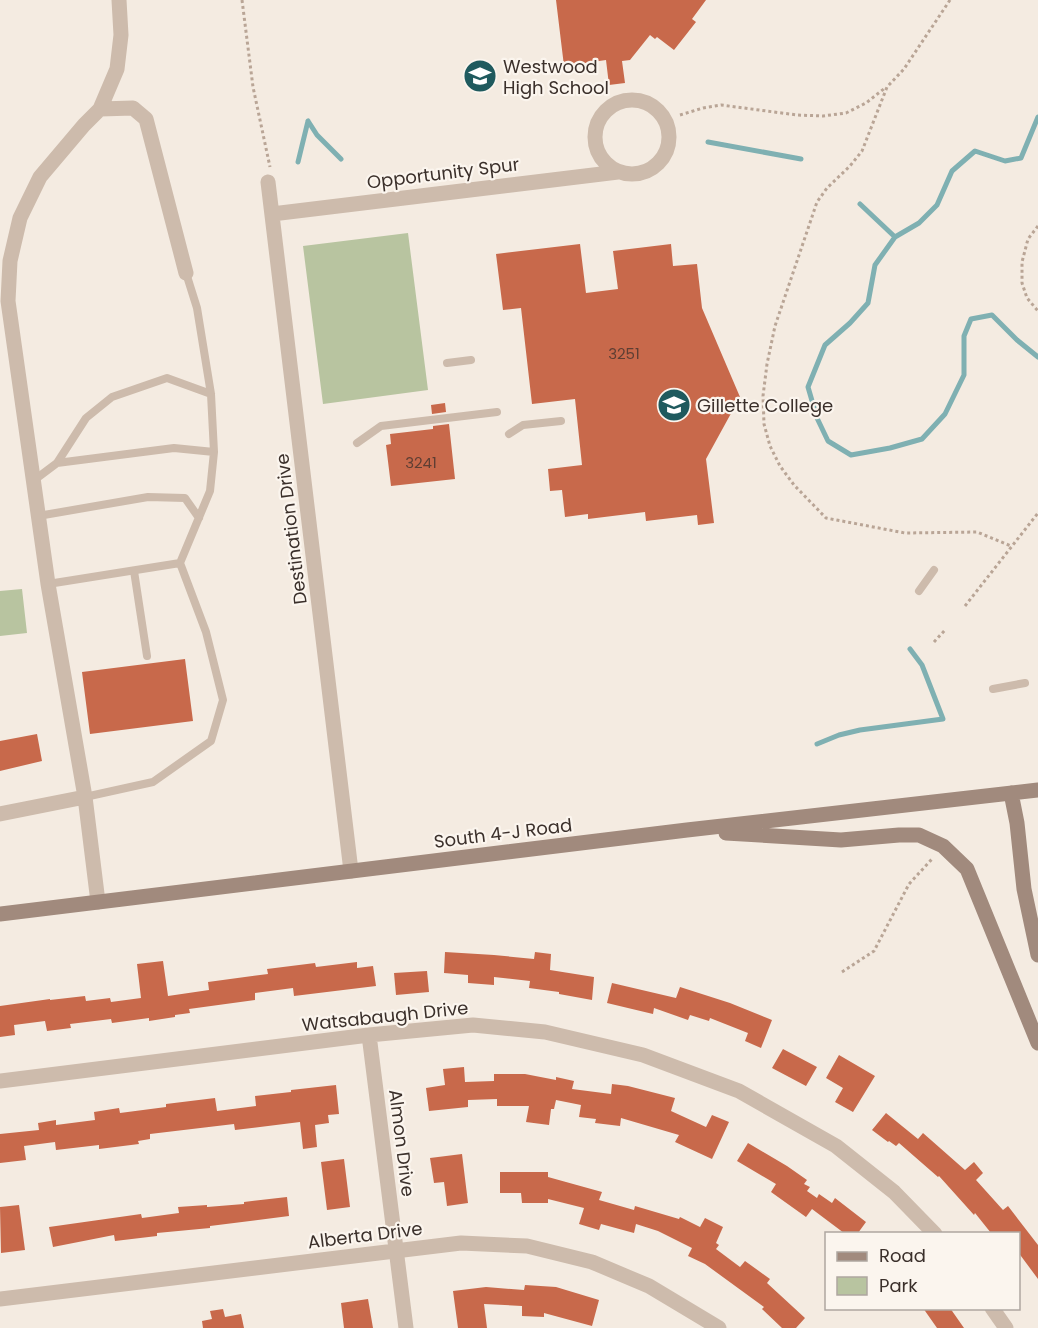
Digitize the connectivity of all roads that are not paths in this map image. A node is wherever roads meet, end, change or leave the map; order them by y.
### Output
1 (119, 0) edge
2 (100, 109) junction
3 (618, 171) junction
4 (268, 182) road end
5 (272, 214) junction
6 (186, 273) joint
7 (471, 360) dead end
8 (447, 363) dead end
9 (211, 394) junction
10 (497, 412) dead end
11 (561, 420) dead end
12 (509, 434) dead end
13 (357, 443) dead end
14 (214, 452) junction
15 (57, 463) junction
16 (33, 481) junction
17 (38, 516) junction
18 (199, 518) junction
19 (180, 563) junction
20 (934, 570) dead end
21 (134, 571) junction
22 (48, 584) junction
23 (919, 591) dead end
24 (147, 656) dead end
25 (1025, 683) dead end
26 (993, 689) dead end
27 (1038, 790) edge
28 (1011, 793) junction
29 (85, 797) junction
30 (0, 814) edge
31 (687, 830) junction
32 (351, 871) junction
33 (98, 902) junction
34 (0, 914) edge
35 (1038, 955) edge
36 (369, 1035) junction
37 (1038, 1043) edge
38 (0, 1082) edge
39 (934, 1232) edge
40 (396, 1250) junction
41 (0, 1299) edge
42 (993, 1310) edge
43 (406, 1328) edge
44 (719, 1328) edge
45 (1006, 1328) edge

1 - 2 street
2 - 6 street
2 - 16 street
3 - 3 street, Opportunity Spur
3 - 5 street, Opportunity Spur
4 - 5 street, Destination Drive
5 - 32 street, Destination Drive
6 - 9 lane
7 - 8 lane
9 - 14 lane
9 - 15 lane
10 - 13 lane
11 - 12 lane
14 - 15 lane
14 - 18 lane
15 - 16 lane
16 - 17 street
17 - 18 lane
17 - 22 street
18 - 19 lane
19 - 21 lane
19 - 29 lane
20 - 23 lane
21 - 22 lane
21 - 24 lane
22 - 29 street
25 - 26 lane
27 - 28 main road, South 4-J Road
28 - 31 main road, South 4-J Road
28 - 35 main road
29 - 30 street
29 - 33 street
31 - 32 main road, South 4-J Road
31 - 37 main road
32 - 33 main road, South 4-J Road
33 - 34 main road, South 4-J Road
36 - 38 street, Watsabaugh Drive
36 - 39 street, Watsabaugh Drive
36 - 40 street, Almon Drive
40 - 41 street, Alberta Drive
40 - 43 street, Almon Drive
40 - 44 street, Alberta Drive
42 - 45 street

